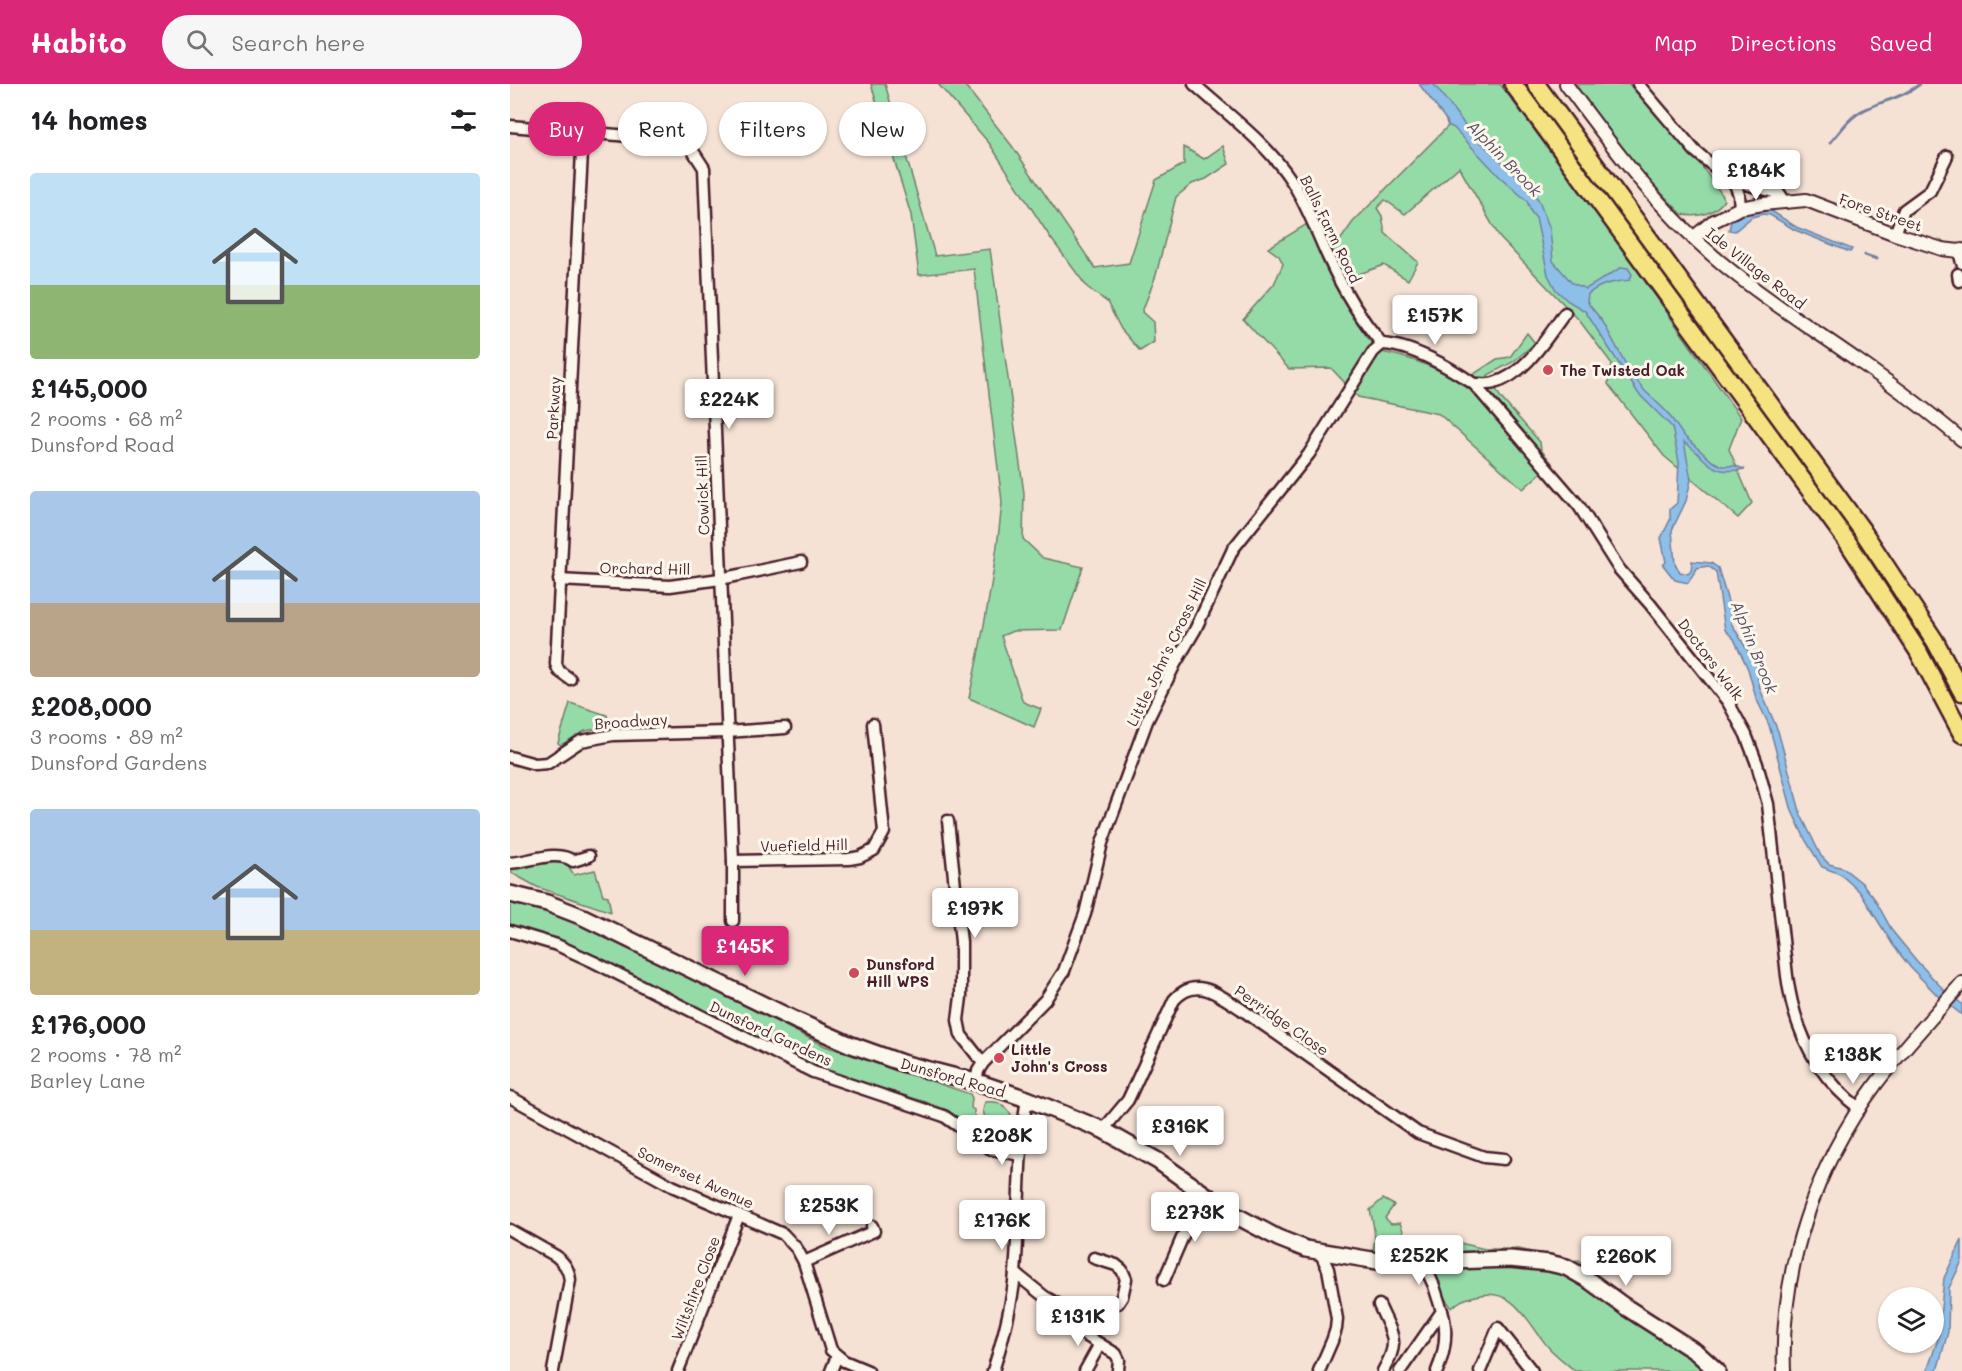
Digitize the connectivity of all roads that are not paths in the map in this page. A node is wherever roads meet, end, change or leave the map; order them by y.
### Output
1 (1194, 84) edge
2 (1513, 84) edge
3 (1536, 84) edge
4 (1566, 84) edge
5 (1638, 84) edge
6 (510, 126) edge
7 (528, 127) edge
8 (606, 134) edge
9 (582, 156) edge
10 (1947, 156) dead end
11 (1735, 184) junction
12 (1785, 201) junction
13 (1740, 208) junction
14 (1895, 234) junction
15 (1693, 238) junction
16 (1960, 264) edge
17 (1565, 313) dead end
18 (1382, 344) junction
19 (1494, 383) junction
20 (1474, 384) junction
21 (1489, 401) junction
22 (1962, 440) edge
23 (801, 562) dead end
24 (720, 579) junction
25 (559, 580) junction
26 (570, 679) dead end
27 (1962, 692) edge
28 (873, 724) dead end
29 (784, 728) dead end
30 (726, 732) junction
31 (1962, 735) edge
32 (510, 757) edge
33 (948, 821) dead end
34 (589, 856) dead end
35 (733, 861) junction
36 (510, 863) edge
37 (510, 894) edge
38 (733, 921) dead end
39 (510, 931) edge
40 (1962, 983) edge
41 (983, 1063) junction
42 (976, 1083) junction
43 (510, 1097) edge
44 (1027, 1099) junction
45 (1860, 1109) junction
46 (1103, 1130) junction
47 (1020, 1155) junction
48 (1504, 1159) dead end
49 (1201, 1194) junction
50 (739, 1215) junction
51 (510, 1230) edge
52 (876, 1233) dead end
53 (1320, 1252) junction
54 (1094, 1258) dead end
55 (1423, 1262) junction
56 (804, 1263) junction
57 (1015, 1273) junction
58 (1164, 1280) dead end
59 (1379, 1305) dead end
60 (1442, 1311) junction
61 (1054, 1316) dead end
62 (1100, 1344) junction
63 (837, 1356) junction
64 (1118, 1370) dead end
65 (553, 1371) edge
66 (678, 1371) edge
67 (831, 1371) edge
68 (868, 1371) edge
69 (993, 1371) edge
70 (1085, 1371) edge
71 (1319, 1371) edge
72 (1383, 1371) edge
73 (1400, 1371) edge
74 (1437, 1371) edge
75 (1479, 1371) edge
76 (1532, 1371) edge
77 (1717, 1371) edge
78 (1784, 1371) edge

1 - 18 street, Balls Farm Road
2 - 31 highway
3 - 27 highway
4 - 15 street, Ide Village Road
5 - 11 street
6 - 7 street, Cowick Hill
8 - 24 street, Cowick Hill
9 - 25 street, Parkway
10 - 14 street
11 - 12 street
11 - 13 street
12 - 13 street, Fore Street
12 - 14 street, Fore Street
13 - 15 street, Fore Street
14 - 16 street, Fore Street
15 - 22 street, Ide Village Road
17 - 19 street
18 - 20 street
18 - 41 street, Little John's Cross Hill
19 - 20 street
19 - 21 street
20 - 21 street
21 - 45 street, Doctors Walk
23 - 24 street, Orchard Hill
24 - 25 street, Orchard Hill
24 - 30 street, Cowick Hill
25 - 26 street, Parkway
28 - 35 street, Vuefield Hill
29 - 30 street, Broadway
30 - 32 street, Broadway
30 - 35 street, Cowick Hill
33 - 41 street
34 - 36 street
35 - 38 street, Cowick Hill
37 - 42 main road, Dunsford Road
39 - 47 street, Dunsford Gardens
40 - 45 street
41 - 42 street, Little John's Cross Hill
42 - 44 main road, Dunsford Road
43 - 50 street, Somerset Avenue
44 - 46 main road, Dunsford Road
44 - 47 street
45 - 78 street
46 - 48 street, Perridge Close
46 - 49 main road, Dunsford Road
47 - 57 street
49 - 53 main road, Dunsford Road
49 - 58 street
50 - 56 street, Somerset Avenue
50 - 66 street, Wiltshire Close
51 - 65 street
52 - 56 street
53 - 55 main road, Dunsford Road
53 - 71 street
54 - 57 street
55 - 60 street
55 - 77 main road, Dunsford Road
56 - 63 street, Somerset Avenue
57 - 69 street
59 - 72 street
60 - 73 street
60 - 74 street
61 - 62 street
62 - 64 street
62 - 70 street
63 - 67 street
63 - 68 street
75 - 76 street

